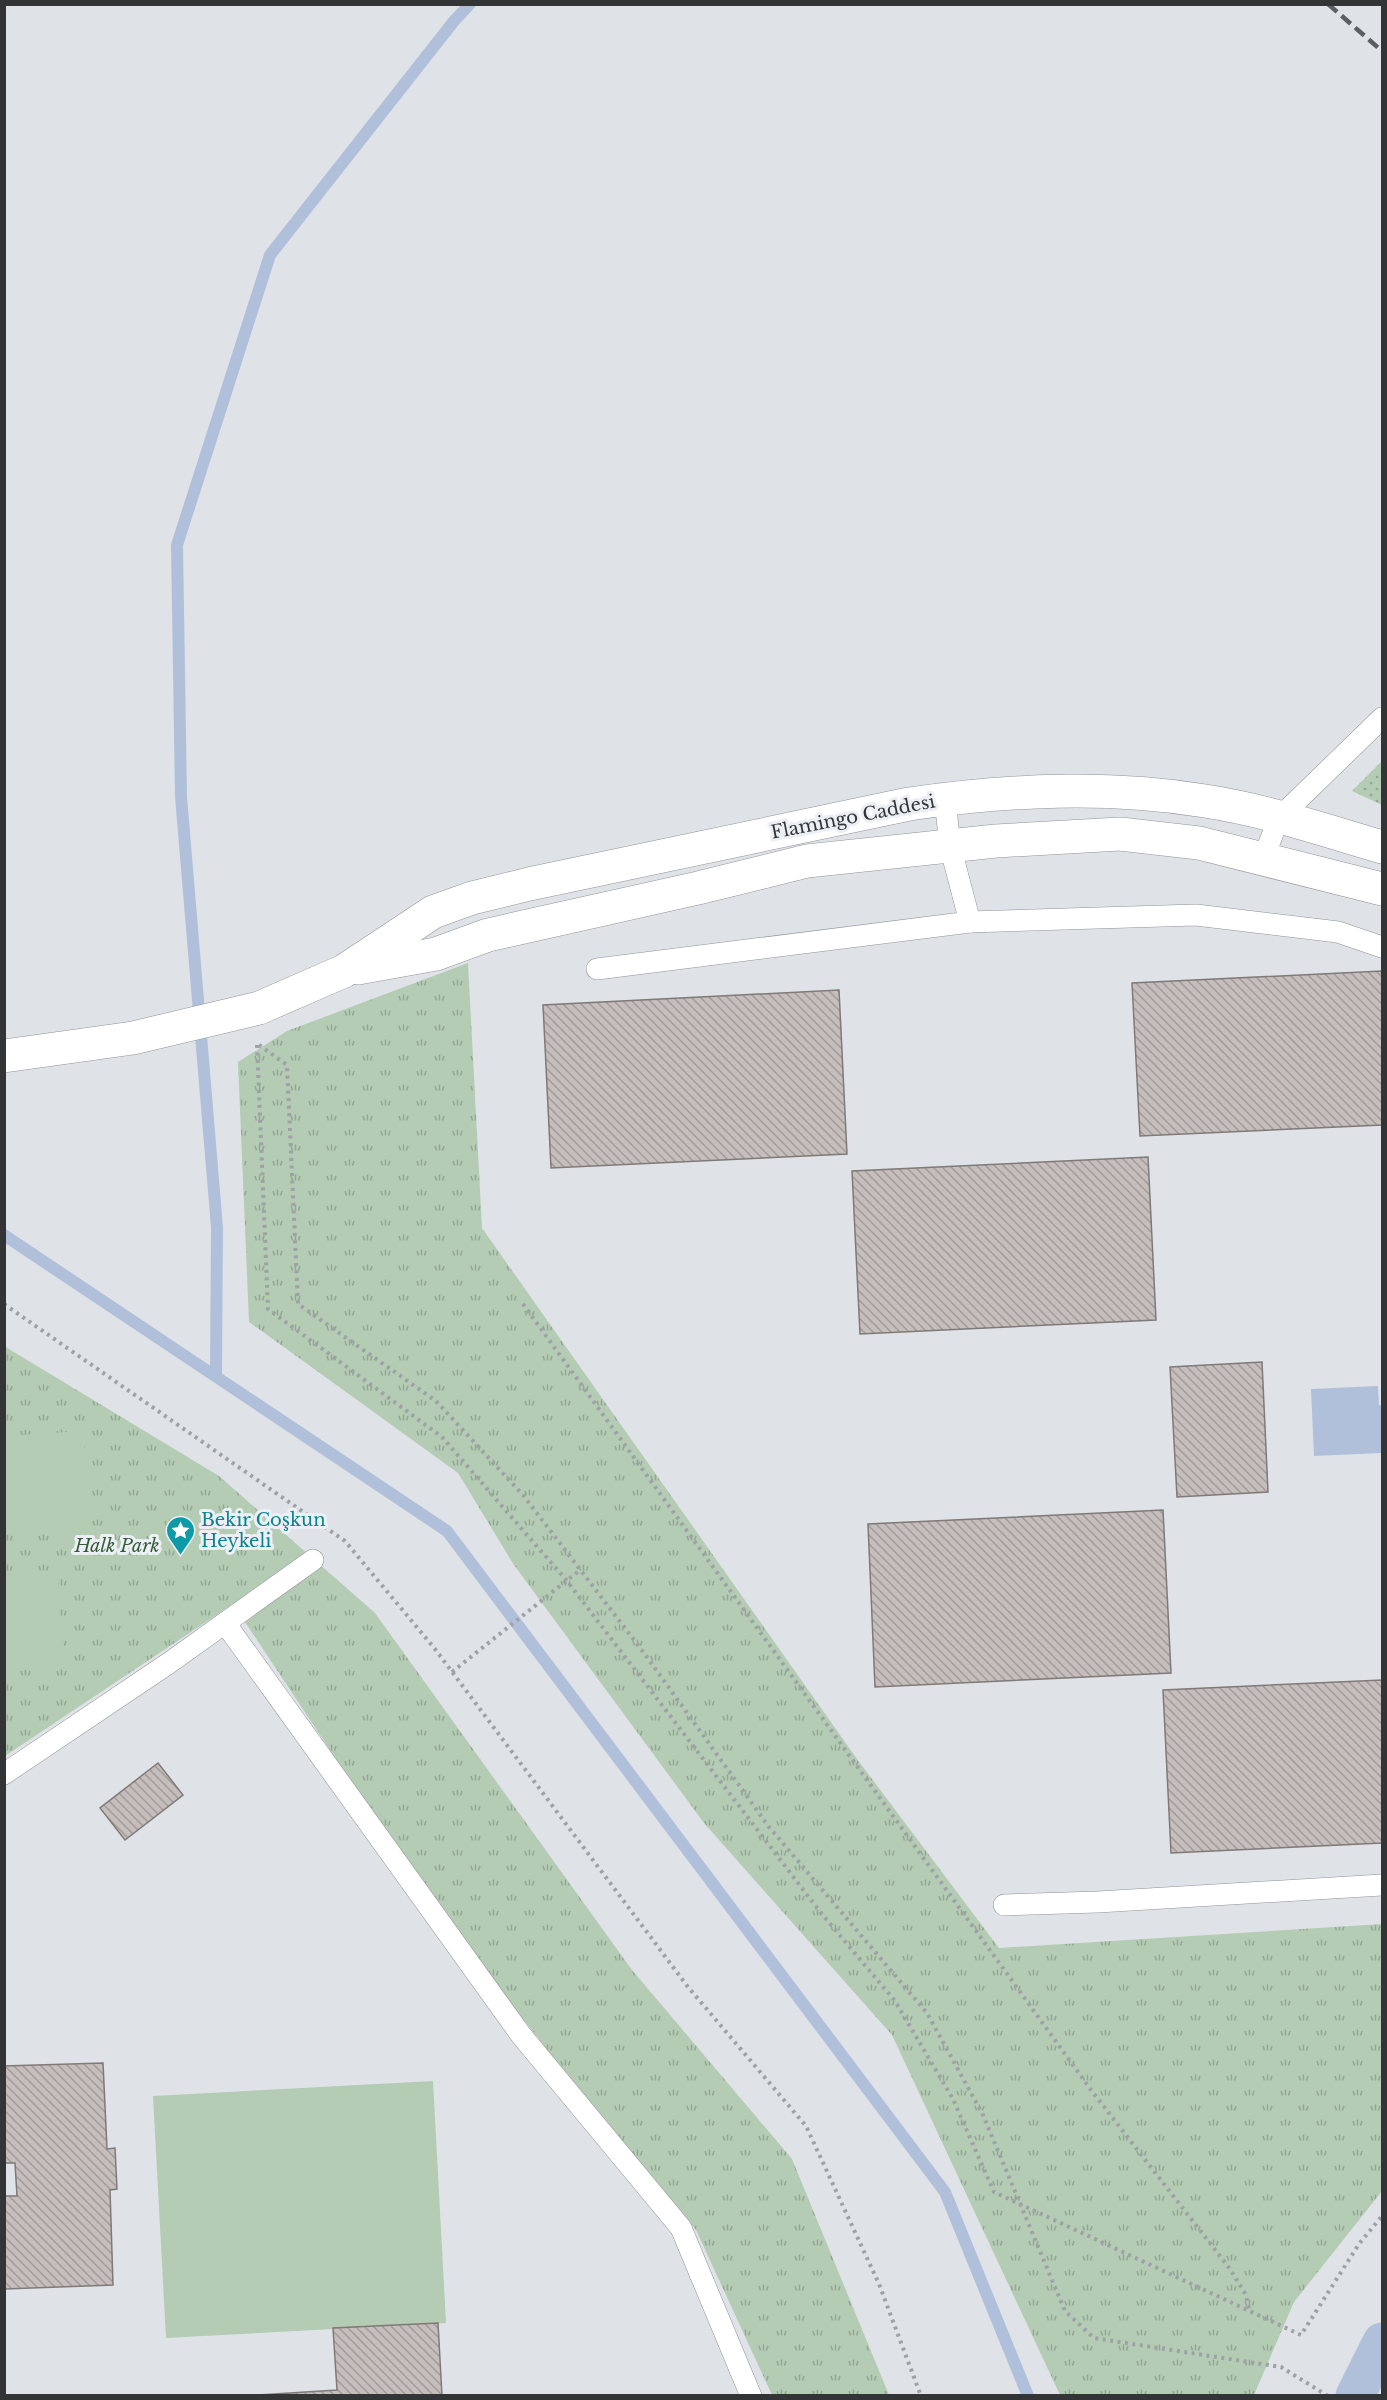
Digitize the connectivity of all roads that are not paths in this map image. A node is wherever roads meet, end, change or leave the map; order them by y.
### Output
1 (1383, 718) edge
2 (945, 799) junction
3 (1279, 818) junction
4 (950, 846) junction
5 (1383, 847) edge
6 (1263, 859) junction
7 (1383, 889) edge
8 (970, 922) junction
9 (1383, 947) edge
10 (597, 969) dead end
11 (344, 970) junction
12 (4, 1056) edge
13 (313, 1560) dead end
14 (225, 1623) junction
15 (4, 1774) edge
16 (1383, 1885) edge
17 (1004, 1905) dead end
18 (751, 2396) edge

1 - 3 lane
2 - 3 street, Flamingo Caddesi
2 - 4 lane
2 - 11 street, Flamingo Caddesi
3 - 5 street, Flamingo Caddesi
3 - 6 lane
4 - 6 street, Flamingo Caddesi
4 - 8 lane
4 - 11 street, Flamingo Caddesi
6 - 7 street, Flamingo Caddesi
8 - 9 lane
8 - 10 lane
11 - 12 street, Flamingo Caddesi
13 - 14 lane
14 - 15 lane
14 - 18 lane
16 - 17 lane

